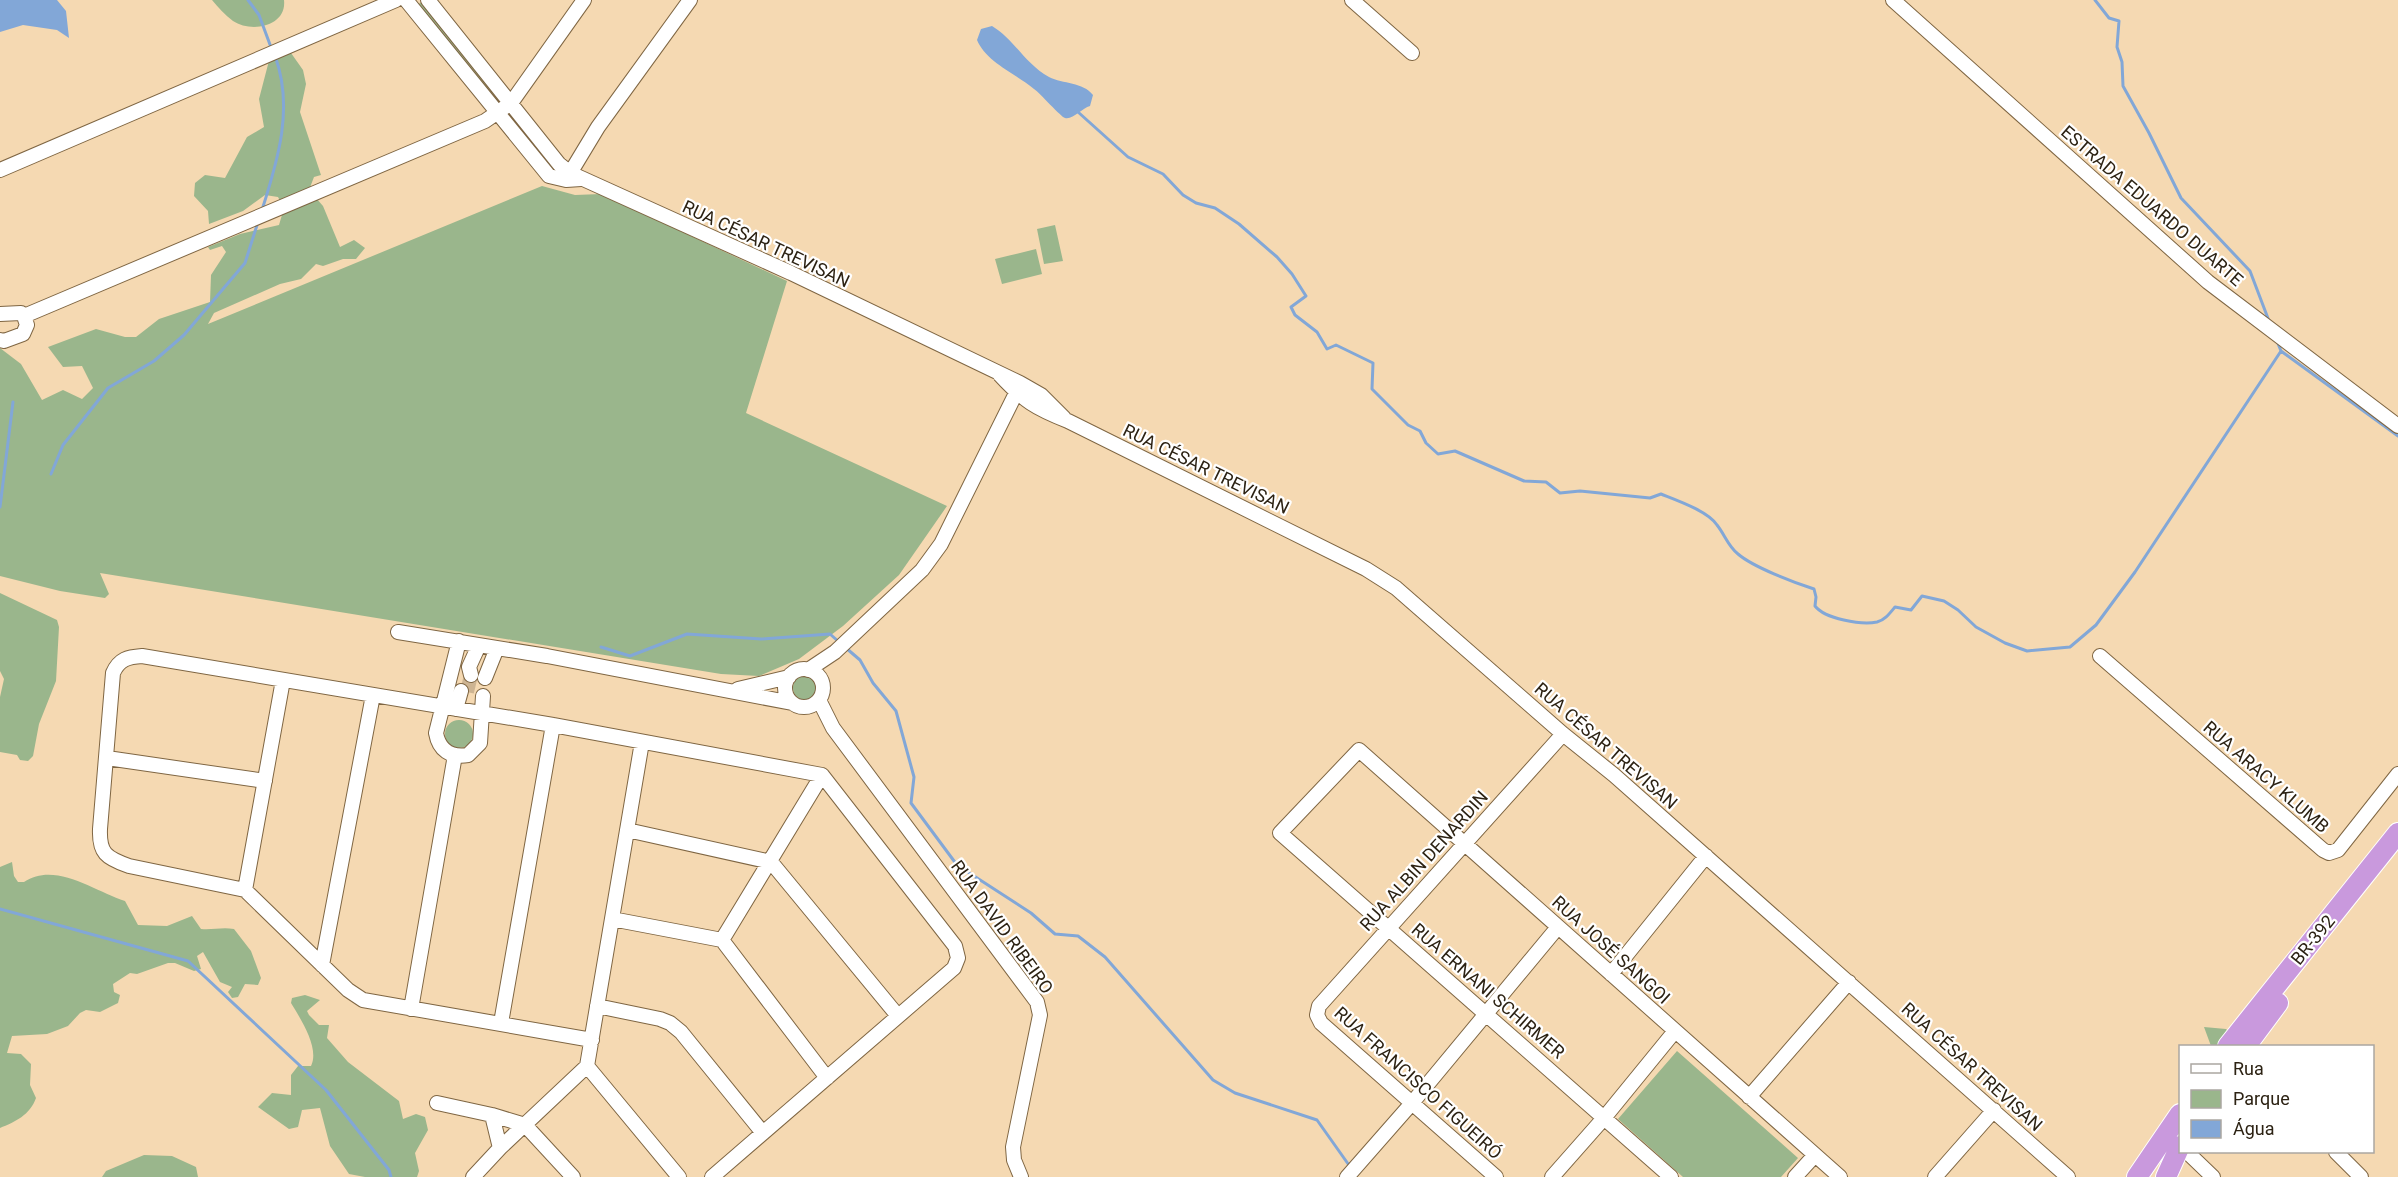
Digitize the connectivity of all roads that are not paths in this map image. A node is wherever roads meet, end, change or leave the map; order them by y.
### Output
1 (396, 0) edge
2 (406, 0) edge
3 (428, 0) edge
4 (584, 0) edge
5 (690, 0) edge
6 (1352, 0) edge
7 (1893, 0) edge
8 (1412, 53) dead end
9 (511, 103) junction
10 (498, 113) junction
11 (0, 170) edge
12 (572, 177) junction
13 (0, 314) edge
14 (24, 315) junction
15 (0, 340) edge
16 (1018, 388) junction
17 (2398, 426) edge
18 (398, 632) dead end
19 (459, 641) junction
20 (479, 645) junction
21 (497, 648) junction
22 (835, 652) junction
23 (2100, 656) dead end
24 (808, 670) junction
25 (789, 677) junction
26 (284, 680) junction
27 (822, 685) junction
28 (733, 690) junction
29 (464, 692) tunnel mouth
30 (373, 695) junction
31 (483, 696) tunnel mouth
32 (819, 700) junction
33 (792, 703) junction
34 (806, 707) junction
35 (454, 708) junction
36 (483, 714) junction
37 (553, 725) junction
38 (833, 728) junction
39 (1563, 734) junction
40 (642, 742) junction
41 (1359, 750) joint
42 (455, 755) junction
43 (107, 758) junction
44 (2398, 774) edge
45 (822, 775) junction
46 (265, 781) junction
47 (627, 830) junction
48 (2398, 833) edge
49 (1464, 844) junction
50 (2398, 853) edge
51 (1706, 856) junction
52 (771, 861) junction
53 (245, 890) junction
54 (612, 919) junction
55 (1558, 927) junction
56 (1389, 928) junction
57 (722, 940) junction
58 (322, 965) junction
59 (1611, 975) junction
60 (1849, 982) junction
61 (597, 1006) junction
62 (411, 1009) junction
63 (1486, 1014) junction
64 (1317, 1015) joint
65 (898, 1016) junction
66 (501, 1023) junction
67 (1675, 1031) junction
68 (592, 1040) junction
69 (2230, 1045) edge
70 (2247, 1045) edge
71 (587, 1066) junction
72 (827, 1078) junction
73 (1749, 1096) junction
74 (437, 1103) dead end
75 (1412, 1103) junction
76 (1994, 1110) junction
77 (492, 1114) junction
78 (2179, 1117) edge
79 (1604, 1118) junction
80 (525, 1125) junction
81 (763, 1133) junction
82 (500, 1148) junction
83 (2179, 1150) edge
84 (2188, 1153) edge
85 (2337, 1153) edge
86 (1815, 1155) junction
87 (473, 1177) edge
88 (573, 1177) edge
89 (679, 1177) edge
90 (712, 1177) edge
91 (1021, 1177) edge
92 (1347, 1177) edge
93 (1496, 1177) edge
94 (1552, 1177) edge
95 (1671, 1177) edge
96 (1794, 1177) edge
97 (1840, 1177) edge
98 (1935, 1177) edge
99 (2068, 1177) edge
100 (2137, 1177) edge
101 (2166, 1177) edge
102 (2213, 1177) edge
103 (2361, 1177) edge

1 - 11 street
2 - 10 street, RUA CÉSAR TREVISAN
3 - 9 street
4 - 9 street
5 - 12 street
6 - 8 street
7 - 17 street, ESTRADA EDUARDO DUARTE
9 - 10 street
9 - 12 street
10 - 12 street, RUA CÉSAR TREVISAN
10 - 14 street
12 - 16 street, RUA CÉSAR TREVISAN
13 - 14 street
14 - 15 street
16 - 22 street
16 - 39 street, RUA CÉSAR TREVISAN
18 - 19 street
19 - 20 street
19 - 35 street
20 - 21 street
20 - 21 street
21 - 28 street
22 - 24 street
22 - 27 street
23 - 44 street, RUA ARACY KLUMB
24 - 25 street
24 - 27 street
25 - 28 street
25 - 33 street
26 - 30 street
26 - 43 street
26 - 46 street
27 - 32 street
28 - 33 street
29 - 35 street
30 - 35 street
30 - 58 street
31 - 36 street
32 - 34 street
32 - 38 street, RUA DAVID RIBEIRO
33 - 34 street
34 - 38 street, RUA DAVID RIBEIRO
35 - 36 street
35 - 42 street
36 - 37 street
36 - 42 street
37 - 40 street
37 - 66 street
38 - 91 street, RUA DAVID RIBEIRO
39 - 49 street, RUA ALBIN DENARDIN
39 - 51 street, RUA CÉSAR TREVISAN
40 - 45 street
40 - 47 street
41 - 49 street, RUA JOSÉ SANGOI
41 - 56 street, RUA ERNANI SCHIRMER
42 - 62 street
43 - 46 street
43 - 53 street
45 - 52 street
45 - 65 street
46 - 53 street
47 - 52 street
47 - 54 street
48 - 69 highway, BR-392
49 - 55 street, RUA JOSÉ SANGOI
49 - 56 street, RUA ALBIN DENARDIN
50 - 70 highway, BR-392
51 - 59 street
51 - 60 street, RUA CÉSAR TREVISAN
52 - 57 street
52 - 65 street
53 - 58 street
54 - 57 street
54 - 61 street
55 - 59 street, RUA JOSÉ SANGOI
55 - 63 street
56 - 63 street, RUA ERNANI SCHIRMER
56 - 64 street, RUA ALBIN DENARDIN
57 - 72 street
58 - 62 street
59 - 67 street, RUA JOSÉ SANGOI
60 - 73 street
60 - 76 street, RUA CÉSAR TREVISAN
61 - 68 street
61 - 81 street
62 - 66 street
63 - 75 street
63 - 79 street, RUA ERNANI SCHIRMER
64 - 75 street, RUA FRANCISCO FIGUEIRÓ
65 - 72 street
66 - 68 street
67 - 73 street, RUA JOSÉ SANGOI
67 - 79 street
68 - 71 street
71 - 80 street
71 - 89 street
72 - 81 street
73 - 86 street, RUA JOSÉ SANGOI
74 - 77 street
75 - 92 street
75 - 93 street, RUA FRANCISCO FIGUEIRÓ
76 - 98 street
76 - 99 street, RUA CÉSAR TREVISAN
77 - 80 street
77 - 82 street
78 - 100 highway
79 - 94 street
79 - 95 street, RUA ERNANI SCHIRMER
80 - 82 street
80 - 88 street
81 - 90 street
82 - 87 street
83 - 101 highway
84 - 102 street
85 - 103 street
86 - 96 street
86 - 97 street, RUA JOSÉ SANGOI

